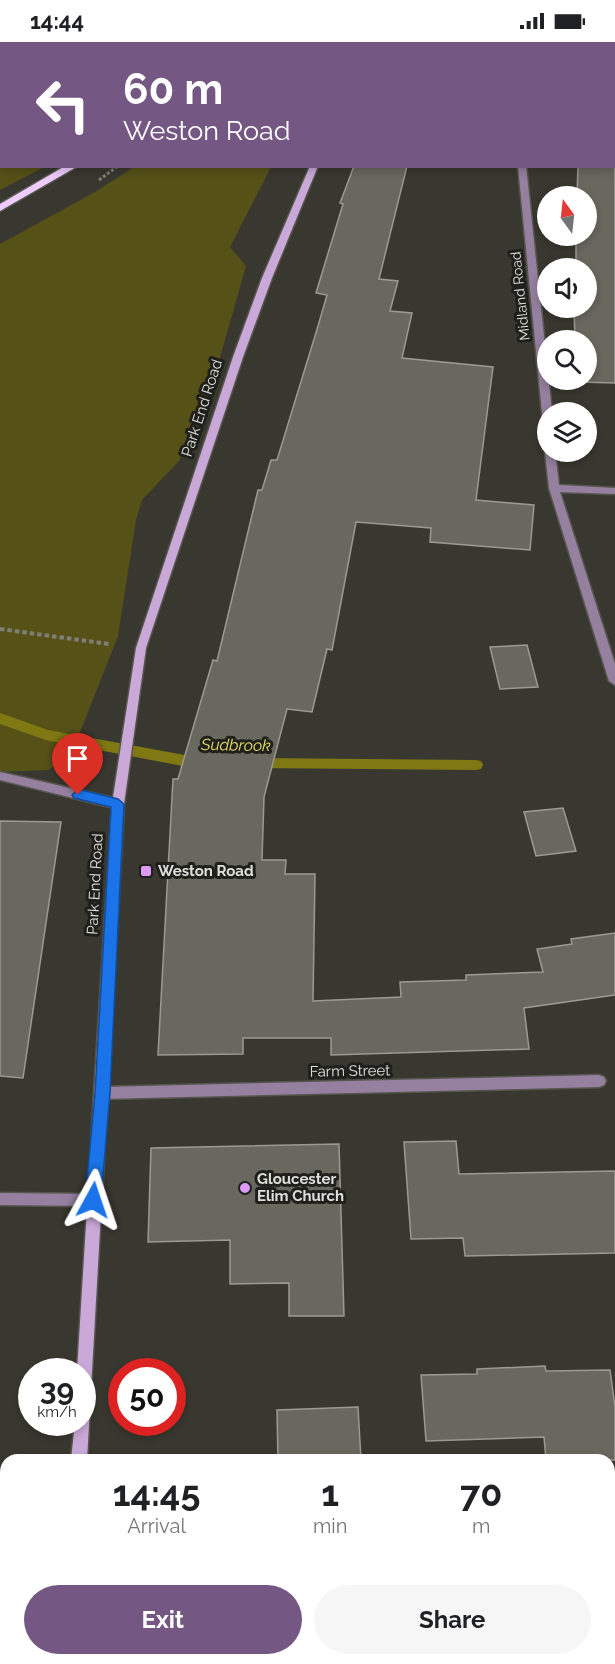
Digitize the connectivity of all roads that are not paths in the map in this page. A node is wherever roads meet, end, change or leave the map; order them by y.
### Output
1 (70, 168) edge
2 (313, 168) edge
3 (522, 168) edge
4 (0, 208) edge
5 (546, 402) edge
6 (551, 462) edge
7 (554, 488) junction
8 (615, 492) edge
9 (615, 681) edge
10 (0, 776) edge
11 (118, 804) junction
12 (599, 1081) dead end
13 (102, 1093) junction
14 (0, 1199) edge
15 (93, 1200) junction
16 (85, 1358) edge
17 (81, 1436) edge
18 (79, 1454) edge

1 - 4 main road
2 - 11 main road, Park End Road
3 - 5 street, Midland Road
6 - 7 street
7 - 8 street
7 - 9 street
10 - 11 street
11 - 13 main road, Park End Road
12 - 13 street, Farm Street
13 - 15 main road, Park End Road
14 - 15 street
15 - 16 main road, Park End Road
17 - 18 main road, Park End Road

